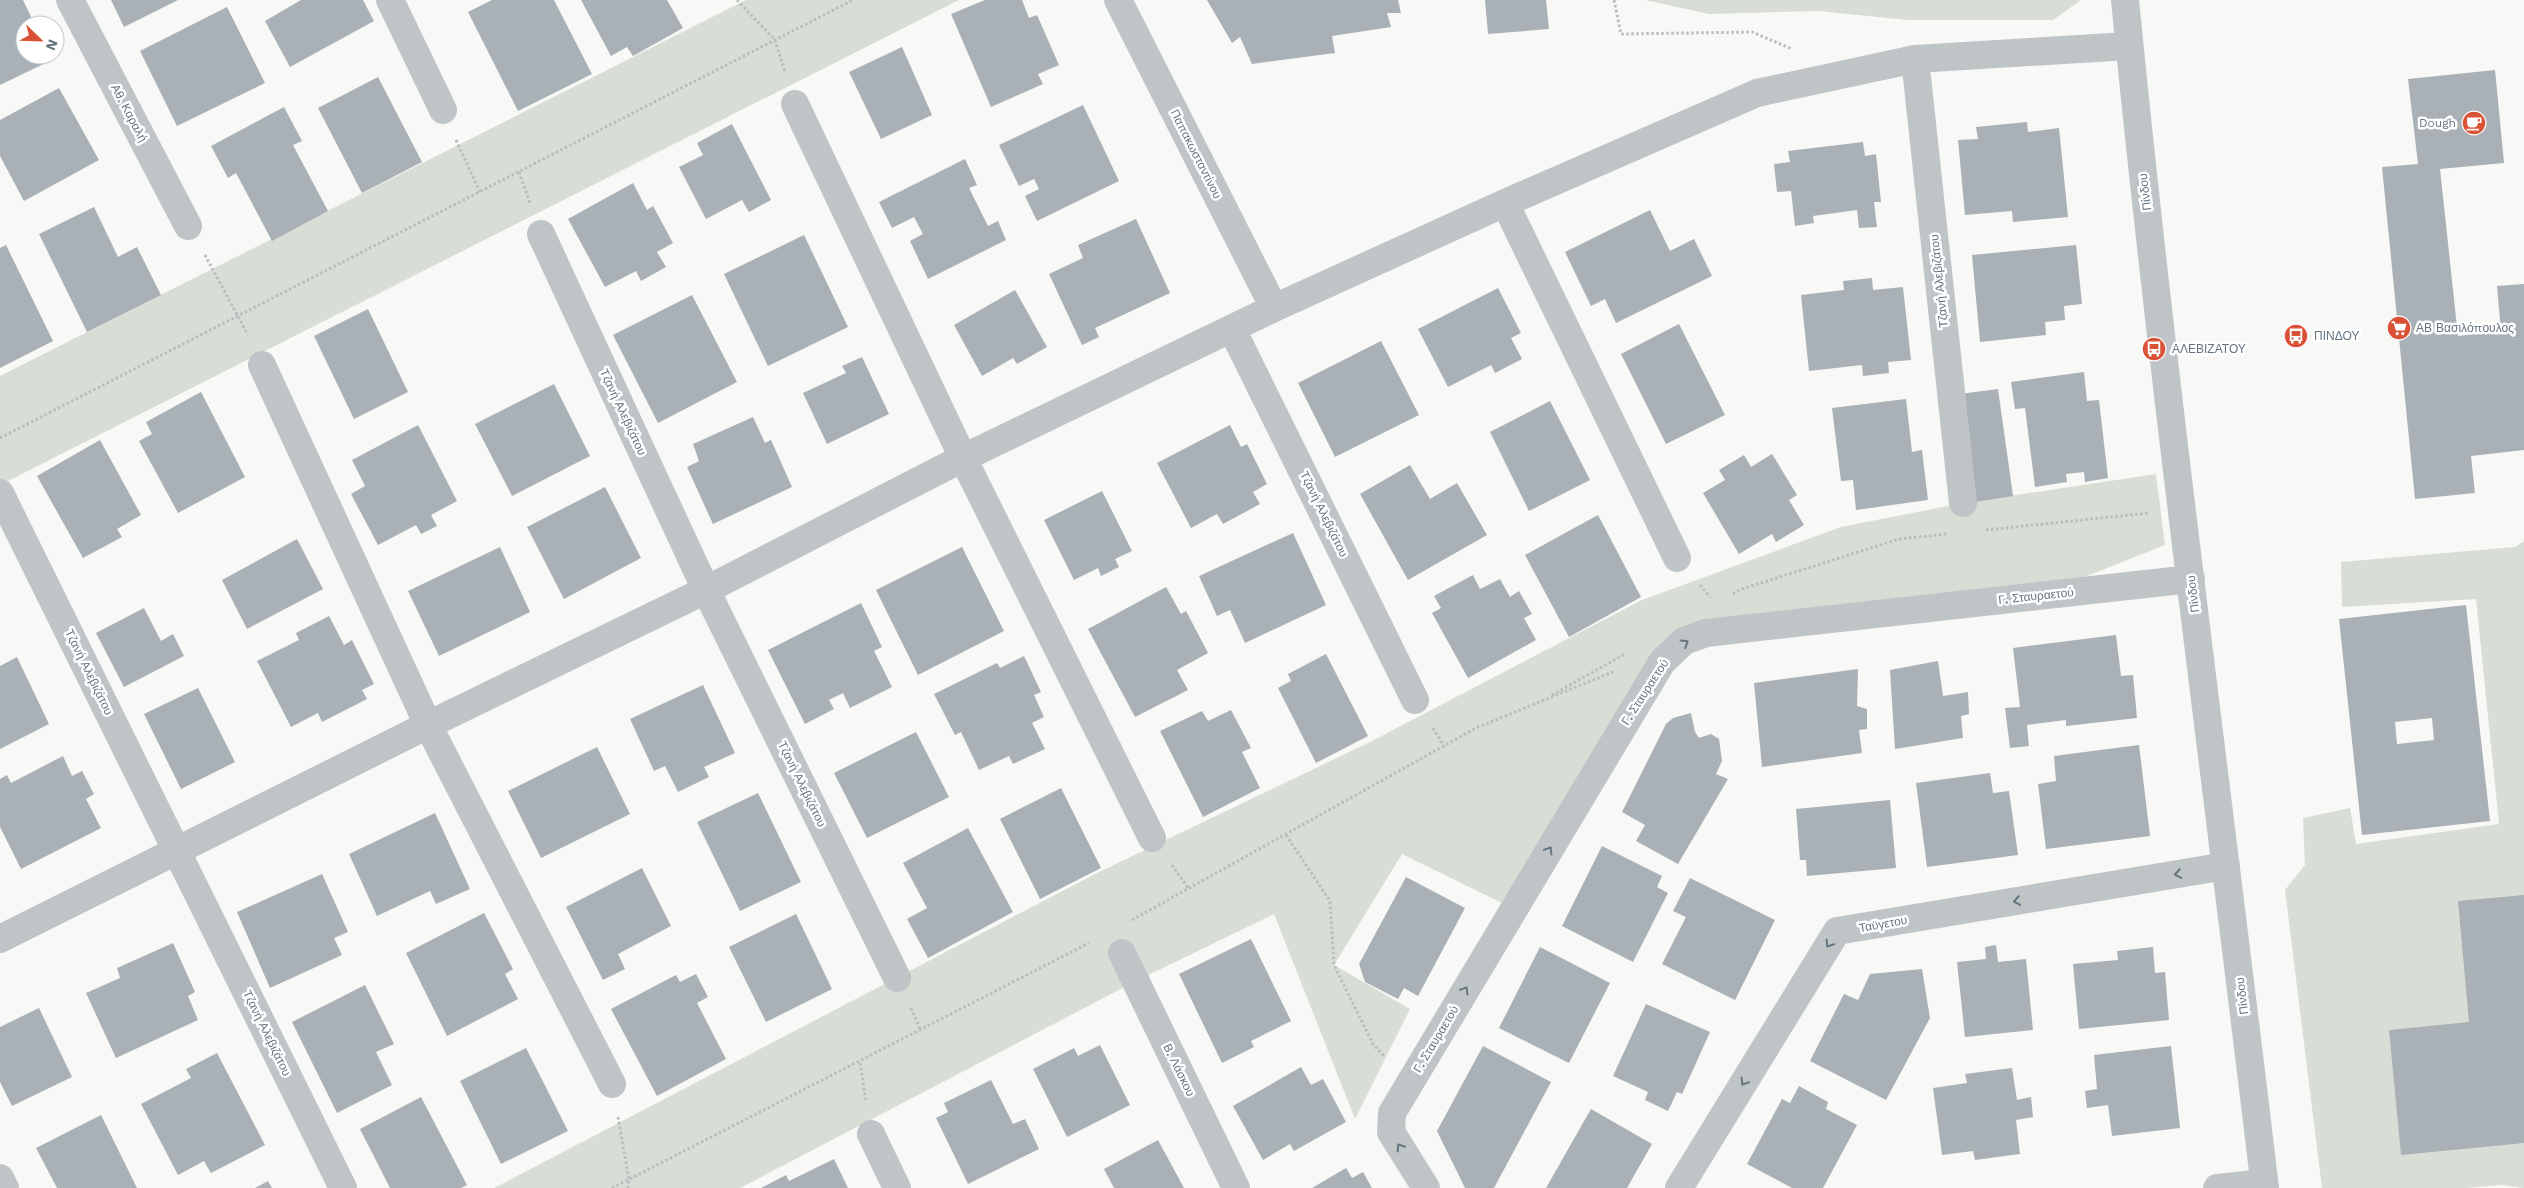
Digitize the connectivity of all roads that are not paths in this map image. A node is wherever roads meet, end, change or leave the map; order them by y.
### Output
1 (70, 0) edge
2 (390, 0) edge
3 (1118, 0) edge
4 (2125, 0) edge
5 (2129, 46) junction
6 (1915, 59) junction
7 (795, 104) dead end
8 (443, 110) road end
9 (1505, 203) junction
10 (188, 226) road end
11 (541, 234) dead end
12 (1274, 308) junction
13 (1232, 329) junction
14 (262, 365) road end
15 (963, 458) junction
16 (0, 493) edge
17 (1964, 503) dead end
18 (1677, 558) dead end
19 (2191, 579) junction
20 (706, 590) junction
21 (1416, 700) dead end
22 (428, 725) junction
23 (1152, 838) dead end
24 (178, 852) junction
25 (2226, 866) junction
26 (0, 939) edge
27 (1122, 953) dead end
28 (897, 978) dead end
29 (612, 1084) road end
30 (871, 1134) dead end
31 (0, 1178) edge
32 (2265, 1186) edge
33 (5, 1188) edge
34 (343, 1188) edge
35 (897, 1188) edge
36 (1236, 1188) edge
37 (1426, 1188) edge
38 (1679, 1188) edge
39 (2217, 1188) edge

1 - 10 street, Αθ. Καραλή
2 - 8 street
3 - 12 street, Παπακωσταντίνου
4 - 5 street, Πίνδου
5 - 6 street
5 - 19 street, Πίνδου
6 - 9 street
6 - 17 street, Τζανή Αλεβιζάτου
7 - 15 street
9 - 12 street
9 - 18 street
11 - 20 street, Τζανή Αλεβιζάτου
12 - 13 street
13 - 15 street
13 - 21 street, Τζανή Αλεβιζάτου
14 - 22 street
15 - 20 street
15 - 23 street
16 - 24 street, Τζανή Αλεβιζάτου
19 - 25 street, Πίνδου
37 -> 19 street, Γ. Σταυραετού
20 - 22 street
20 - 28 street, Τζανή Αλεβιζάτου
22 - 24 street
22 - 29 street
24 - 26 street
24 - 34 street, Τζανή Αλεβιζάτου
25 - 32 street, Πίνδου
25 -> 38 street, Ταϋγετου
27 - 36 street, Β. Λάσκου
30 - 35 street
31 - 33 street
32 - 39 street

